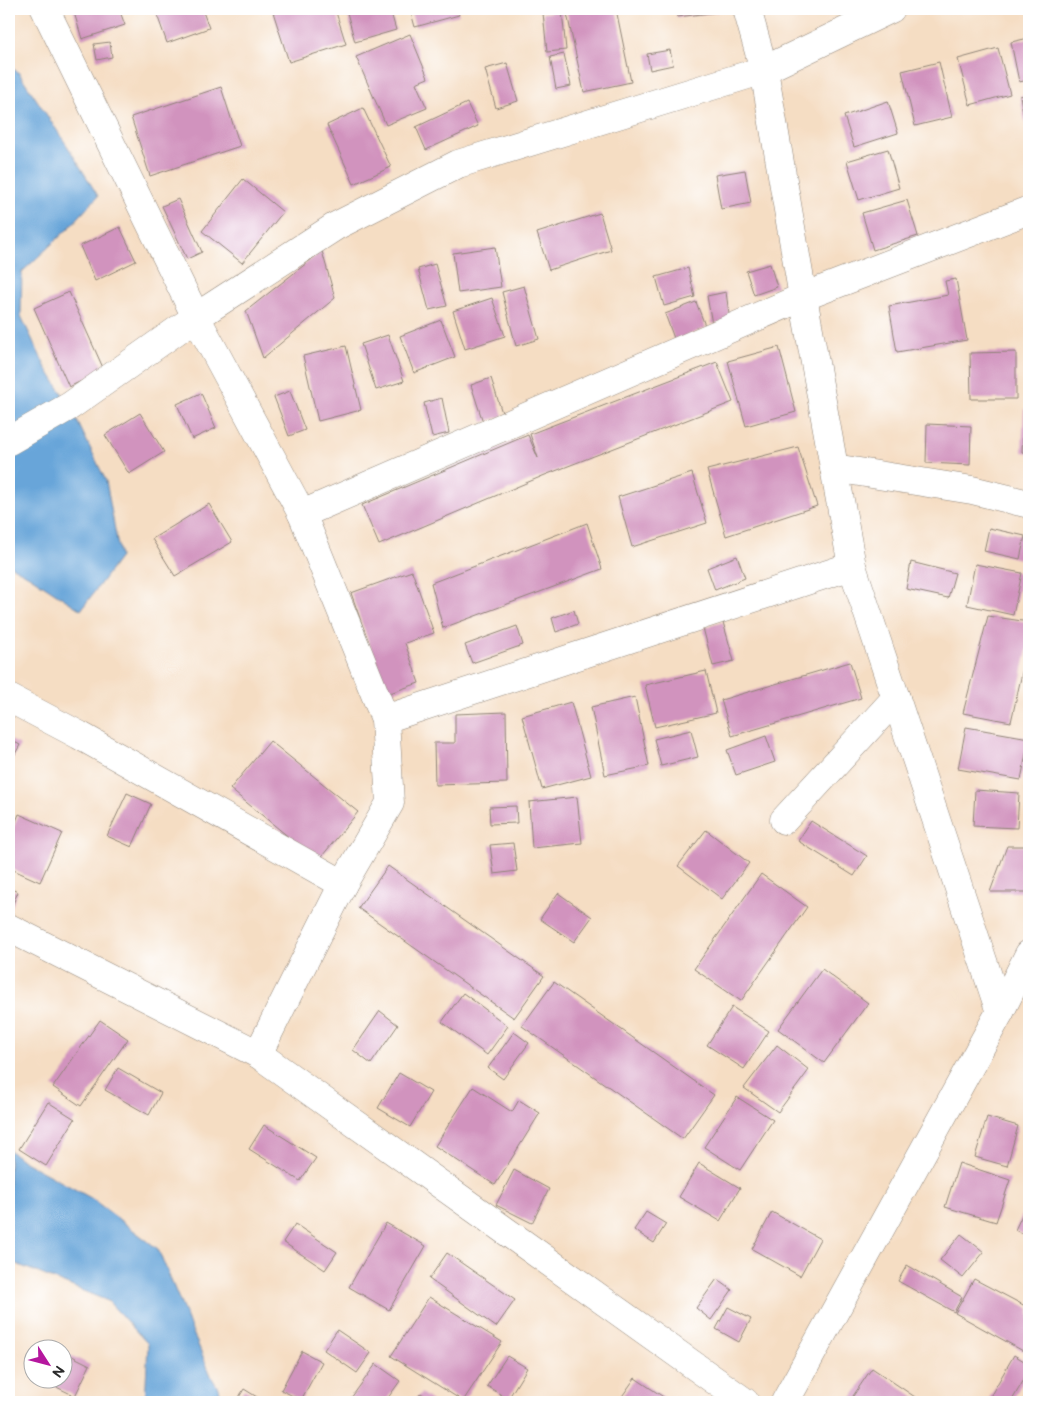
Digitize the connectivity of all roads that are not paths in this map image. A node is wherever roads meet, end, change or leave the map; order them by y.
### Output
1 (45, 9) edge
2 (747, 9) edge
3 (891, 9) edge
4 (764, 70) junction
5 (1029, 210) edge
6 (803, 297) junction
7 (196, 317) junction
8 (9, 441) edge
9 (834, 468) junction
10 (1029, 504) edge
11 (302, 514) junction
12 (852, 566) junction
13 (9, 698) edge
14 (896, 698) junction
15 (385, 719) junction
16 (784, 820) dead end
17 (343, 884) junction
18 (9, 928) edge
19 (1029, 954) edge
20 (1000, 1012) junction
21 (258, 1054) junction
22 (745, 1402) edge
23 (785, 1402) edge

1 - 7 street
2 - 4 street
3 - 4 street
4 - 6 street
4 - 7 street
5 - 6 street
6 - 9 street
6 - 11 street
7 - 8 street
7 - 11 street
9 - 10 street
9 - 12 street
11 - 15 street
12 - 14 street
12 - 15 street
13 - 17 street
14 - 16 street
14 - 20 street
15 - 17 street
17 - 21 street
18 - 21 street
19 - 20 street
20 - 23 street
21 - 22 street

